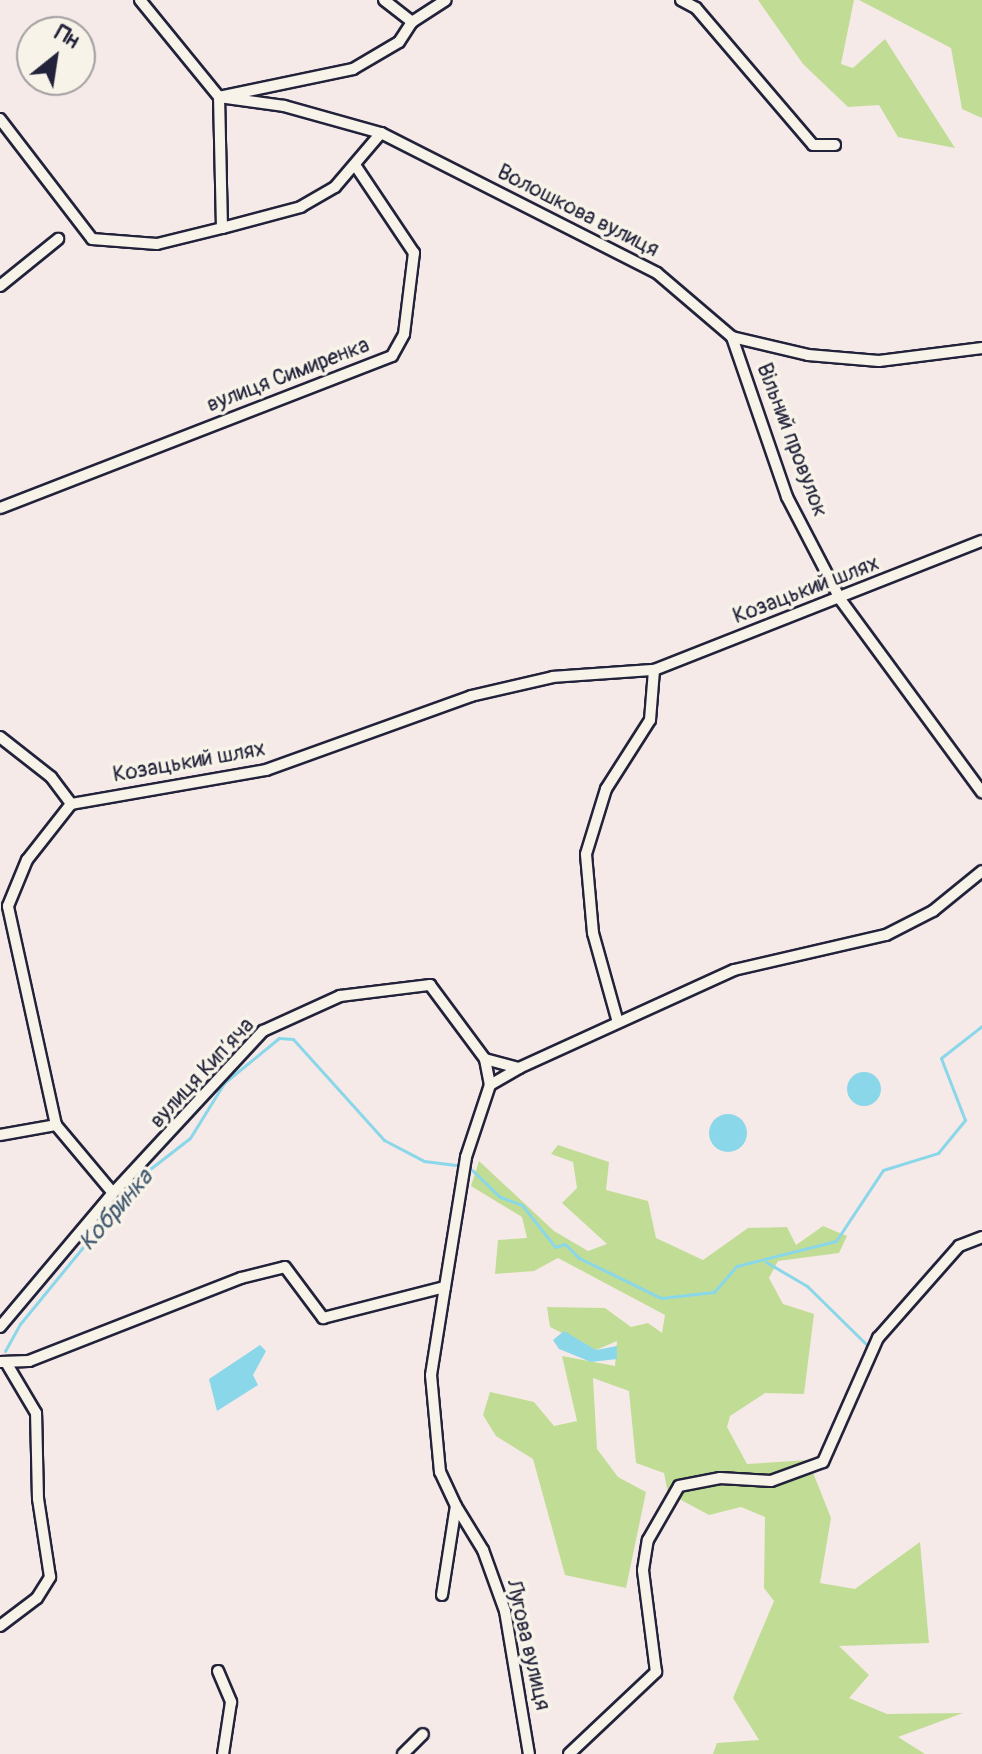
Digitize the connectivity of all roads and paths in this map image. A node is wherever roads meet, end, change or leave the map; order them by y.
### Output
1 (140, 0) edge
2 (384, 0) edge
3 (446, 0) edge
4 (681, 0) edge
5 (412, 22) junction
6 (219, 97) junction
7 (0, 119) edge
8 (381, 133) junction
9 (835, 145) dead end
10 (355, 165) junction
11 (222, 228) junction
12 (58, 239) dead end
13 (0, 286) edge
14 (732, 337) junction
15 (982, 348) edge
16 (0, 508) edge
17 (982, 541) edge
18 (840, 599) junction
19 (654, 670) junction
20 (0, 737) edge
21 (982, 792) edge
22 (71, 804) junction
23 (982, 871) edge
24 (8, 906) junction
25 (0, 915) edge
26 (617, 1019) junction
27 (485, 1059) junction
28 (519, 1068) junction
29 (490, 1085) junction
30 (56, 1125) junction
31 (0, 1135) edge
32 (113, 1193) junction
33 (982, 1237) edge
34 (445, 1287) junction
35 (0, 1327) edge
36 (4, 1363) edge
37 (456, 1506) junction
38 (442, 1595) dead end
39 (0, 1626) edge
40 (218, 1671) dead end
41 (423, 1734) dead end
42 (223, 1754) edge
43 (403, 1754) edge
44 (529, 1754) edge
45 (569, 1754) edge

1 - 6 street
2 - 5 street
3 - 5 street
4 - 9 street
5 - 6 street
6 - 8 street, Волошкова вулиця
6 - 11 street
7 - 11 street
8 - 10 street
8 - 14 street, Волошкова вулиця
10 - 11 street
10 - 16 street, вулиця Симиренка
12 - 13 street
14 - 15 street, Волошкова вулиця
14 - 18 street, Вільний провулок
17 - 18 street, Козацький шлях
18 - 19 street, Козацький шлях
18 - 21 street, Вільний провулок
19 - 22 street, Козацький шлях
19 - 26 street
20 - 22 street
22 - 24 street
23 - 26 street
24 - 25 street
24 - 30 street
26 - 28 street
27 - 28 street
27 - 29 street
27 - 32 street, вулиця Кипʼяча
28 - 29 street
29 - 34 street, Лугова вулиця
30 - 31 street
30 - 32 street
32 - 35 street
33 - 45 street
34 - 36 street
34 - 37 street, Лугова вулиця
36 - 39 street
37 - 38 street
37 - 44 street, Лугова вулиця
40 - 42 street
41 - 43 street

